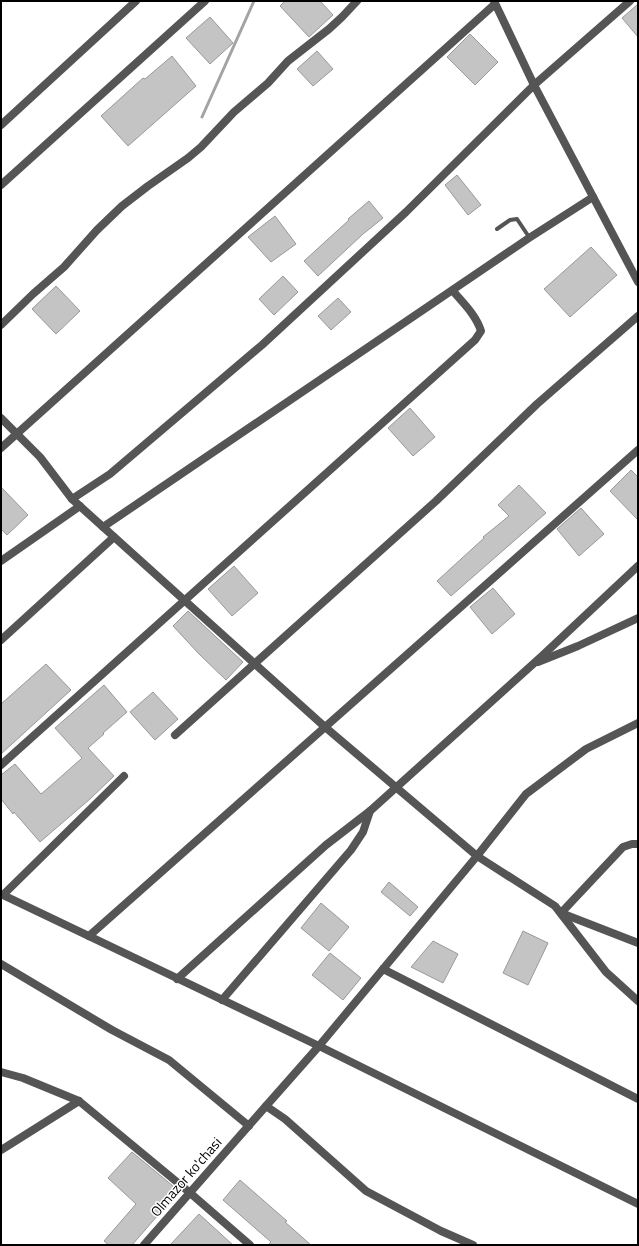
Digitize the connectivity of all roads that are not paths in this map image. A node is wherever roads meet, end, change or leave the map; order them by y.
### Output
1 (136, 1) edge
2 (205, 1) edge
3 (357, 1) edge
4 (630, 1) edge
5 (494, 2) edge
6 (534, 85) junction
7 (1, 125) edge
8 (1, 185) edge
9 (593, 197) junction
10 (497, 229) dead end
11 (530, 238) junction
12 (638, 282) edge
13 (452, 291) junction
14 (638, 316) edge
15 (1, 325) edge
16 (1, 418) edge
17 (17, 434) junction
18 (1, 448) edge
19 (638, 450) edge
20 (72, 499) junction
21 (80, 506) junction
22 (103, 527) junction
23 (114, 537) junction
24 (1, 561) edge
25 (638, 566) edge
26 (184, 600) junction
27 (638, 618) edge
28 (1, 640) edge
29 (255, 664) junction
30 (532, 665) junction
31 (638, 723) edge
32 (325, 727) junction
33 (175, 735) dead end
34 (1, 765) edge
35 (124, 776) dead end
36 (395, 787) junction
37 (370, 812) junction
38 (638, 844) edge
39 (477, 856) junction
40 (2, 894) edge
41 (560, 913) junction
42 (89, 936) junction
43 (638, 943) edge
44 (1, 964) edge
45 (383, 969) junction
46 (177, 979) junction
47 (222, 1000) junction
48 (638, 1001) edge
49 (319, 1046) junction
50 (1, 1072) edge
51 (638, 1099) edge
52 (79, 1101) junction
53 (266, 1106) junction
54 (249, 1126) junction
55 (1, 1150) edge
56 (189, 1192) junction
57 (638, 1204) edge
58 (144, 1245) edge
59 (250, 1245) edge
60 (473, 1245) edge

1 - 7 street
2 - 8 street
3 - 15 street
4 - 6 street
5 - 6 street
5 - 17 street
6 - 9 street
6 - 20 street
9 - 11 street
9 - 12 street
10 - 11 lane
11 - 13 street
13 - 22 street
13 - 26 street
14 - 29 street
16 - 17 street
17 - 18 street
17 - 20 street
19 - 32 street
20 - 21 street
21 - 22 street
21 - 24 street
22 - 23 street
23 - 26 street
23 - 28 street
25 - 30 street
26 - 29 street
26 - 34 street
27 - 30 street
29 - 32 street
29 - 33 street
30 - 36 street
31 - 39 street, Olmazor ko'chasi
32 - 36 street
32 - 42 street
35 - 40 street
36 - 37 street
36 - 39 street
37 - 46 street
37 - 47 street
38 - 41 street
39 - 41 street
39 - 45 street, Olmazor ko'chasi
40 - 42 street
41 - 43 street
41 - 48 street
42 - 46 street
44 - 54 street
45 - 49 street, Olmazor ko'chasi
45 - 51 street
46 - 47 street
47 - 49 street
49 - 53 street, Olmazor ko'chasi
49 - 57 street
50 - 52 street
52 - 55 street
52 - 56 street
53 - 54 street, Olmazor ko'chasi
53 - 60 street
54 - 56 street, Olmazor ko'chasi
56 - 58 street, Olmazor ko'chasi
56 - 59 street

